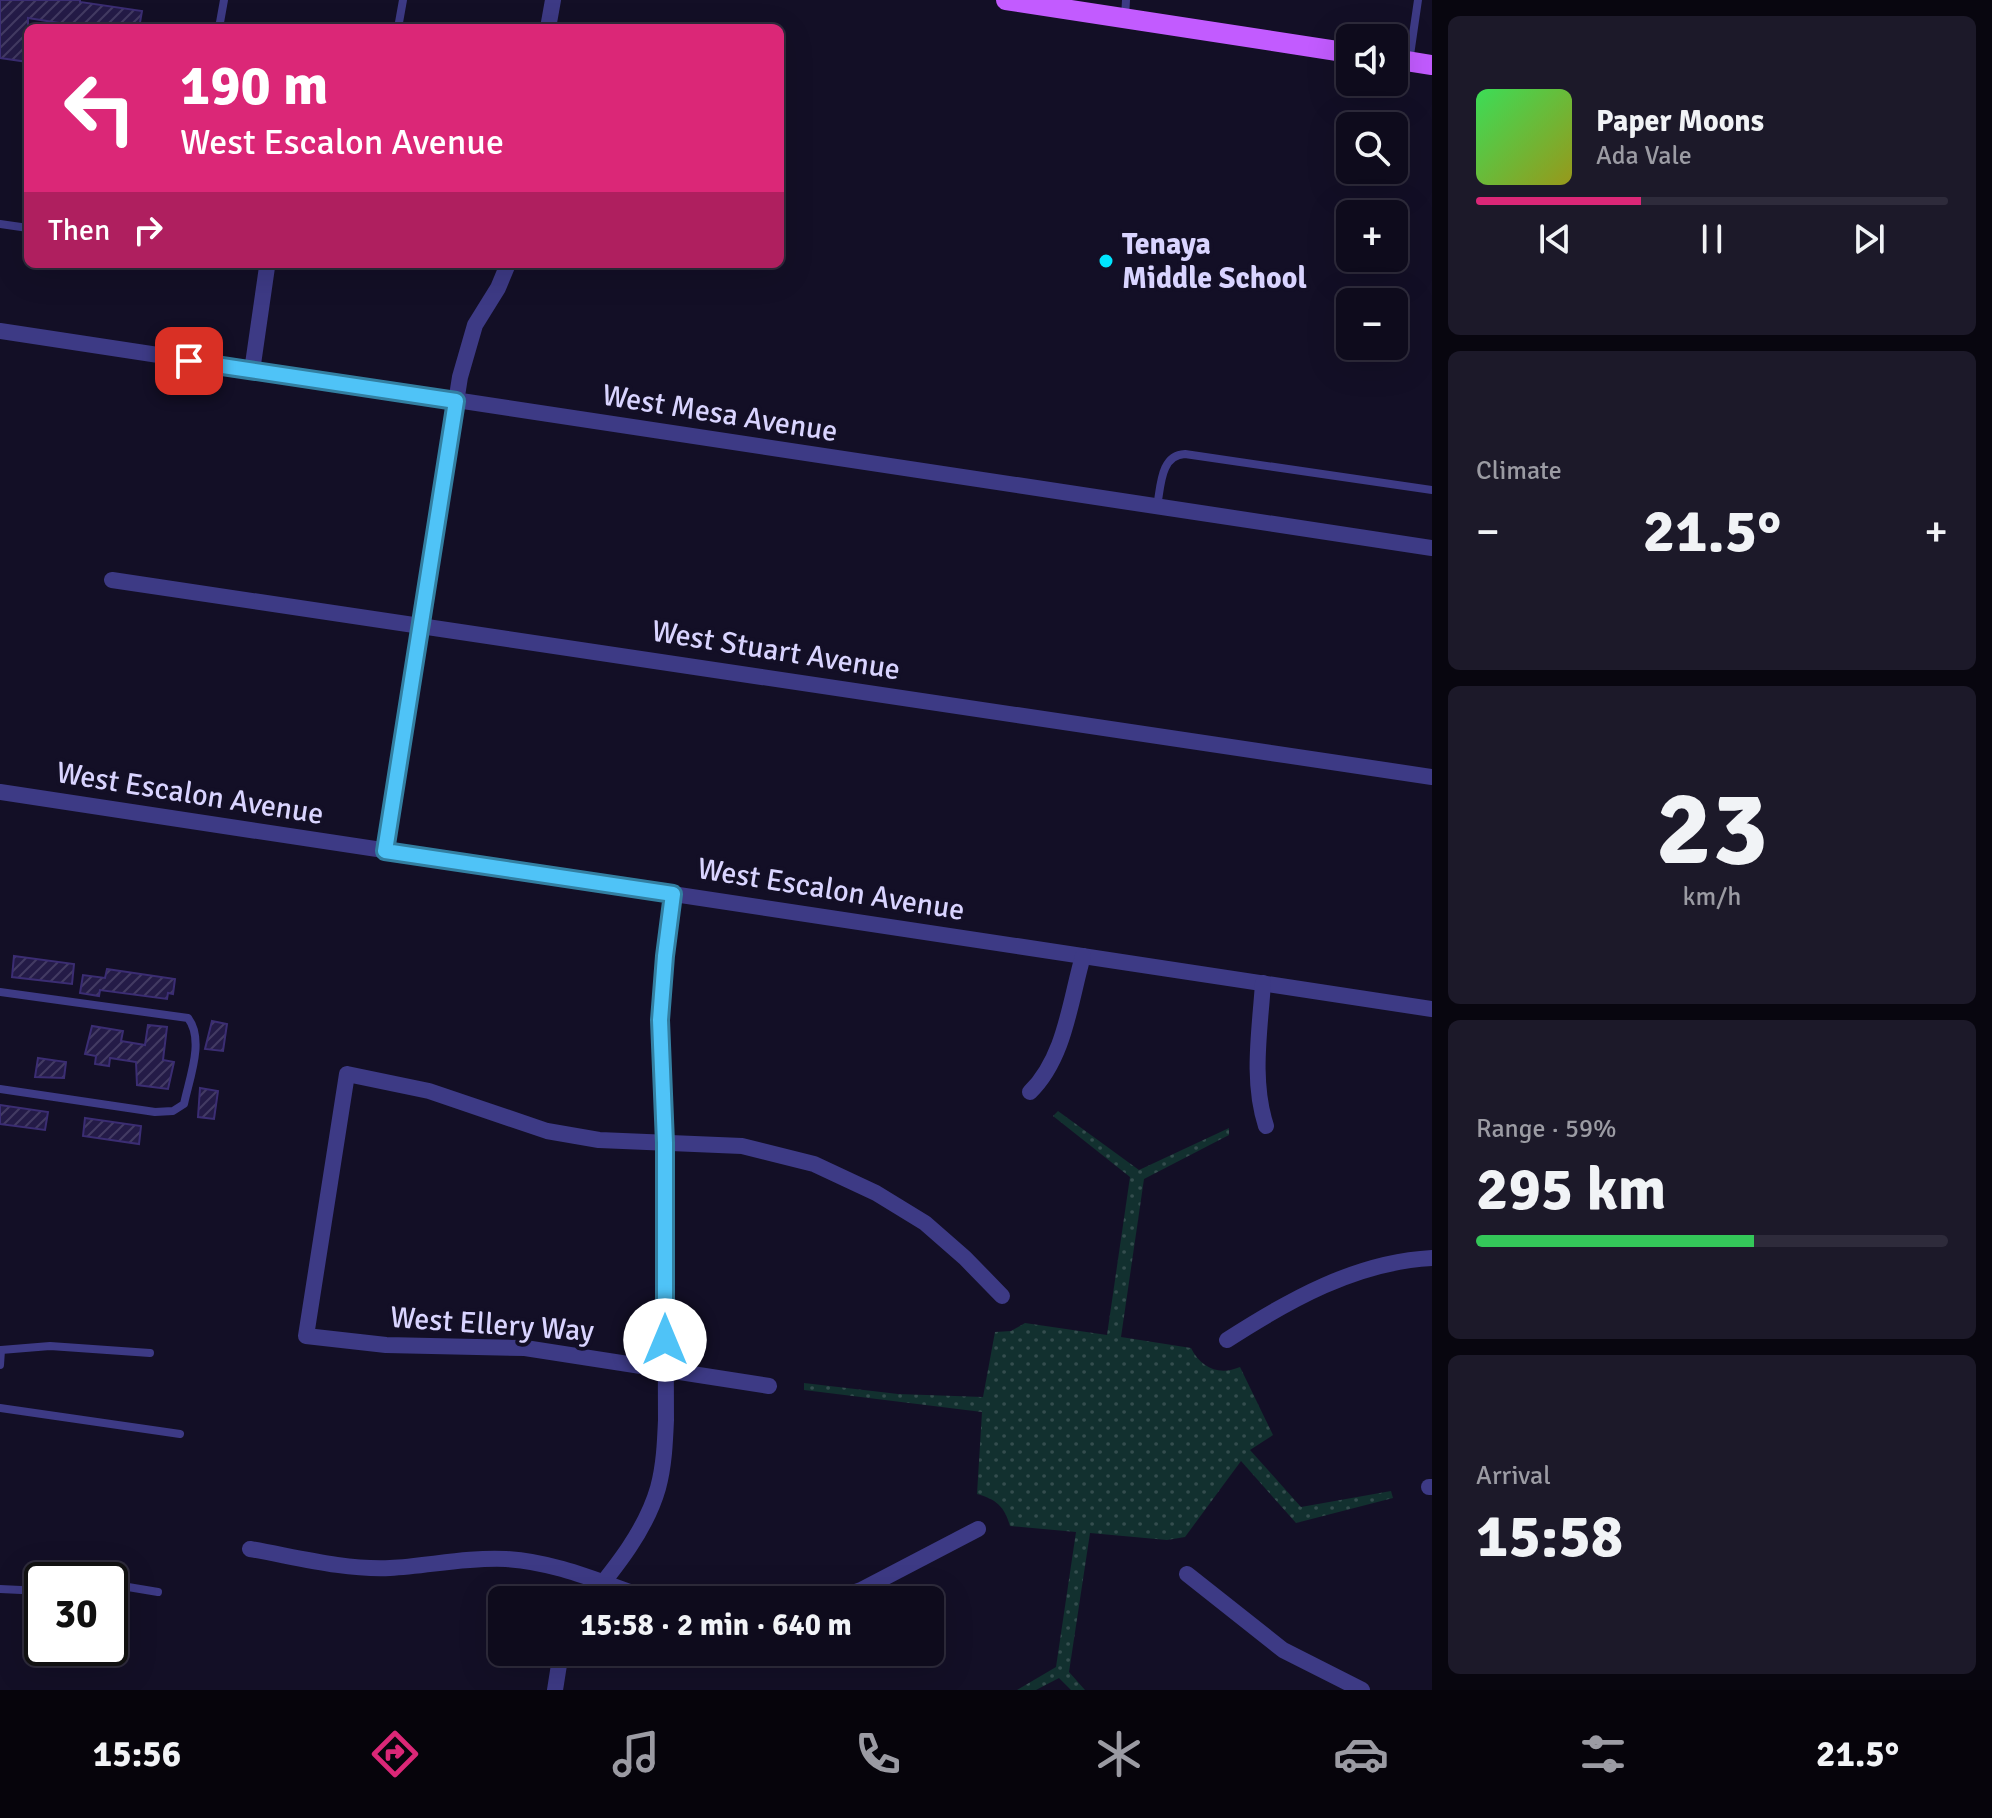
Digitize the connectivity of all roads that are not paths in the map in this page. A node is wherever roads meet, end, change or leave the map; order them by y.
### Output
1 (224, 0) edge
2 (403, 0) edge
3 (553, 0) edge
4 (1006, 0) edge
5 (1418, 0) edge
6 (1126, 9) edge
7 (220, 24) edge
8 (399, 24) edge
9 (549, 24) edge
10 (1408, 38) edge
11 (1336, 50) edge
12 (1408, 62) edge
13 (1432, 65) edge
14 (0, 224) edge
15 (24, 227) edge
16 (267, 268) edge
17 (506, 268) edge
18 (0, 331) edge
19 (252, 371) junction
20 (456, 401) junction
21 (1432, 490) edge
22 (1157, 507) junction
23 (1432, 548) edge
24 (112, 580) dead end
25 (421, 625) junction
26 (1432, 777) edge
27 (0, 792) edge
28 (385, 851) junction
29 (673, 894) junction
30 (1083, 956) junction
31 (1263, 983) junction
32 (0, 992) edge
33 (1432, 1009) edge
34 (0, 1089) edge
35 (1030, 1092) dead end
36 (1266, 1126) dead end
37 (665, 1143) junction
38 (1432, 1258) edge
39 (1002, 1296) dead end
40 (1227, 1340) dead end
41 (150, 1353) dead end
42 (0, 1365) edge
43 (666, 1369) junction
44 (769, 1386) dead end
45 (0, 1408) edge
46 (180, 1434) dead end
47 (978, 1529) dead end
48 (250, 1549) dead end
49 (1187, 1574) dead end
50 (604, 1583) junction
51 (601, 1586) edge
52 (613, 1586) edge
53 (869, 1586) edge
54 (128, 1587) edge
55 (0, 1589) edge
56 (24, 1590) edge
57 (158, 1592) dead end
58 (559, 1666) edge
59 (555, 1690) edge
60 (1362, 1690) edge

1 - 7 lane
2 - 8 lane
3 - 9 street
4 - 6 main road
5 - 10 lane
6 - 11 main road
12 - 13 main road
14 - 15 lane
16 - 19 street
17 - 20 street
18 - 19 street, West Mesa Avenue
19 - 20 street, West Mesa Avenue
20 - 22 street, West Mesa Avenue
20 - 25 street
21 - 22 lane
22 - 23 street, West Mesa Avenue
24 - 25 street, West Stuart Avenue
25 - 26 street, West Stuart Avenue
25 - 28 street
27 - 28 street, West Escalon Avenue
28 - 29 street, West Escalon Avenue
29 - 30 street, West Escalon Avenue
29 - 37 street
30 - 31 street, West Escalon Avenue
30 - 35 street
31 - 33 street, West Escalon Avenue
31 - 36 street
32 - 34 lane
37 - 39 street
37 - 43 street
37 - 43 street, West Ellery Way
38 - 40 street
41 - 42 lane
43 - 44 street, West Ellery Way
43 - 50 street
45 - 46 lane
47 - 53 street
48 - 50 street
49 - 60 street
50 - 51 street
50 - 52 street
54 - 57 lane
55 - 56 lane
58 - 59 street

